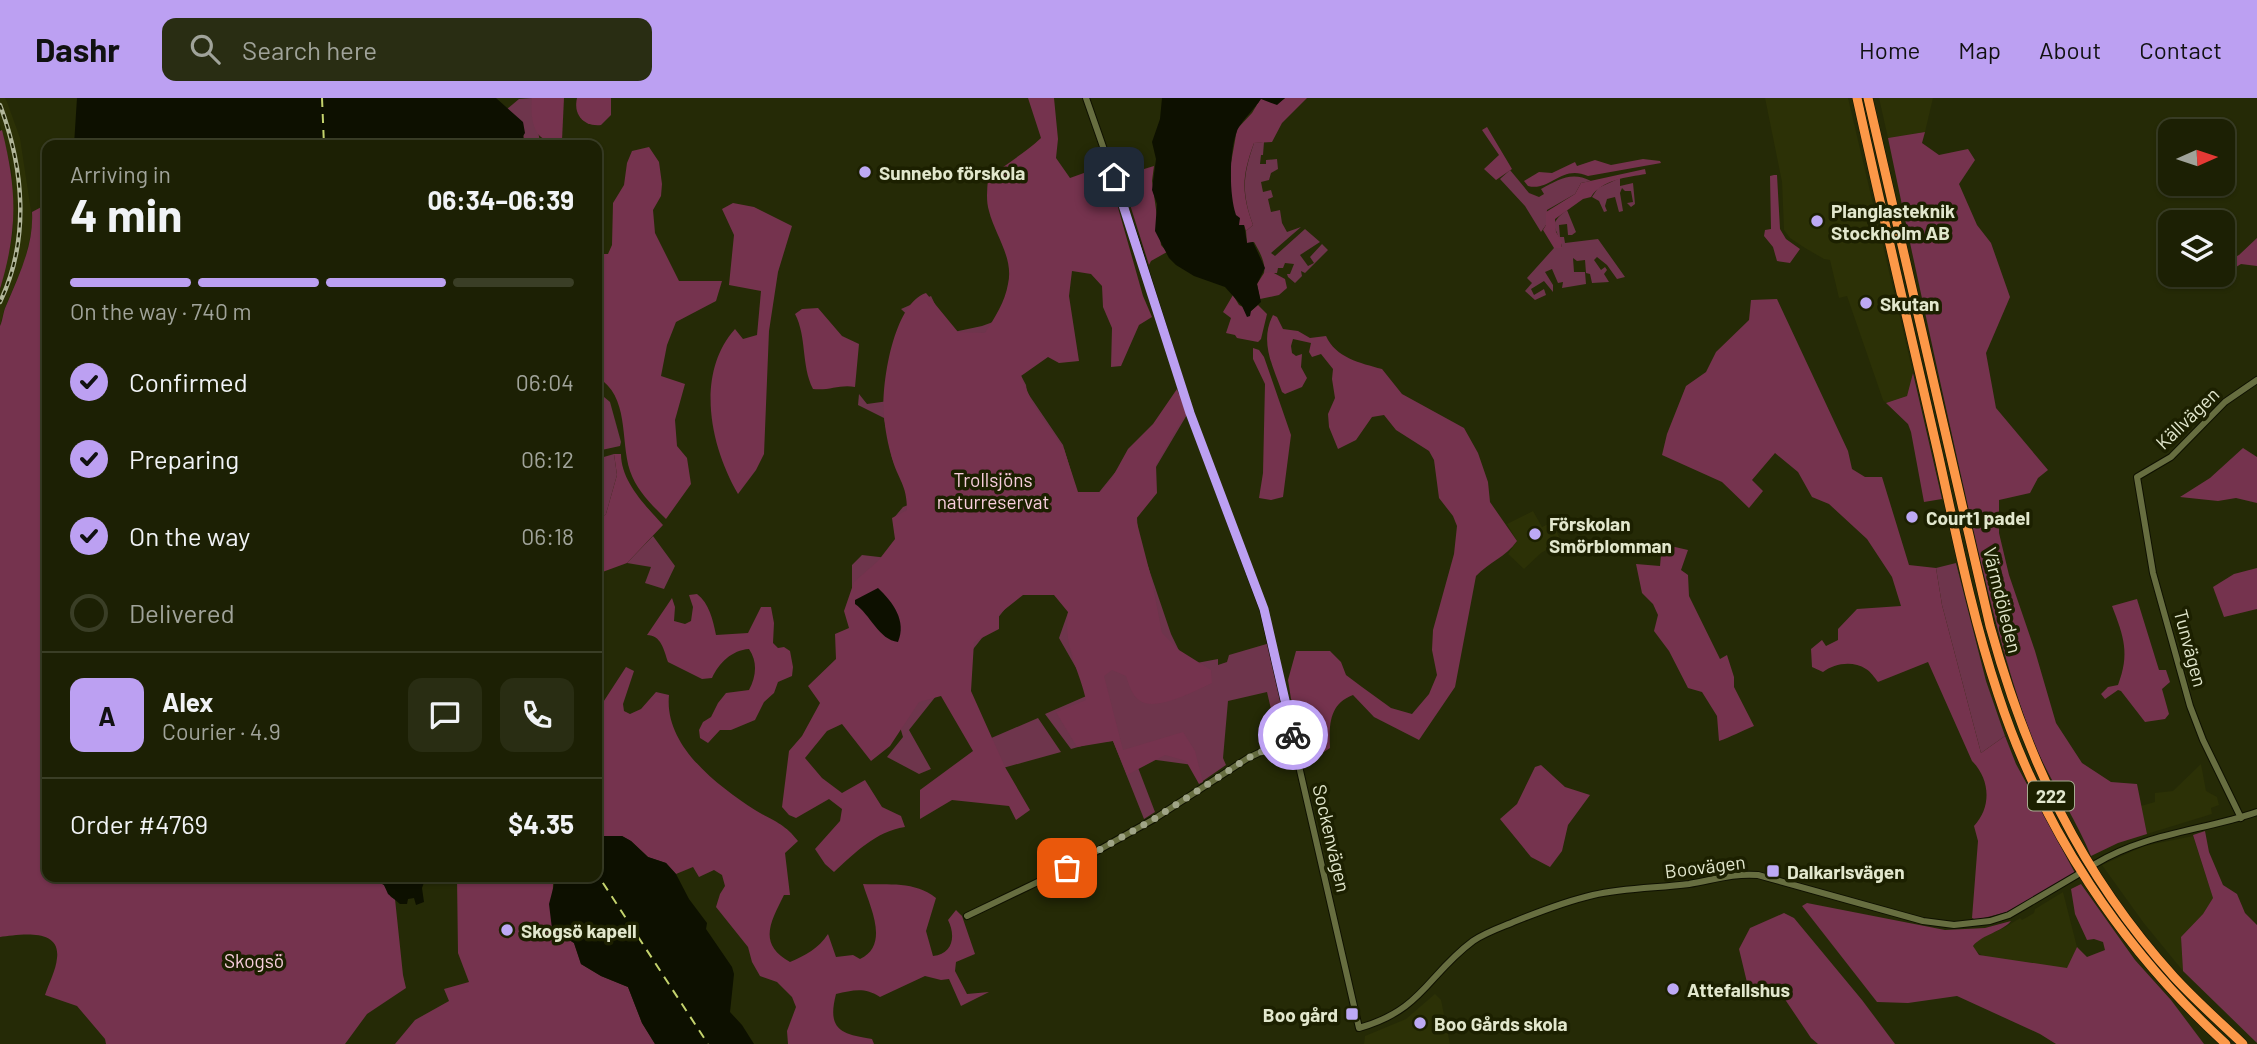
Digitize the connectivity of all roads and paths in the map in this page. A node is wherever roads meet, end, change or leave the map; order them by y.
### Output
1 (1086, 98) edge
2 (1857, 98) edge
3 (1868, 98) edge
4 (2257, 380) edge
5 (2137, 477) joint
6 (1295, 744) junction
7 (2257, 812) edge
8 (2241, 818) junction
9 (2095, 863) dead end
10 (2077, 876) dead end
11 (967, 916) dead end
12 (1360, 1028) joint
13 (2227, 1044) edge
14 (2244, 1044) edge

1 - 6 street, Sockenvägen
2 - 13 highway, Värmdöleden / 222
3 - 14 highway, Värmdöleden / 222
4 - 5 street, Källvägen
5 - 8 street, Tunvägen
6 - 11 street
6 - 12 street, Sockenvägen
7 - 8 street
8 - 9 street
10 - 12 street, Boovägen

